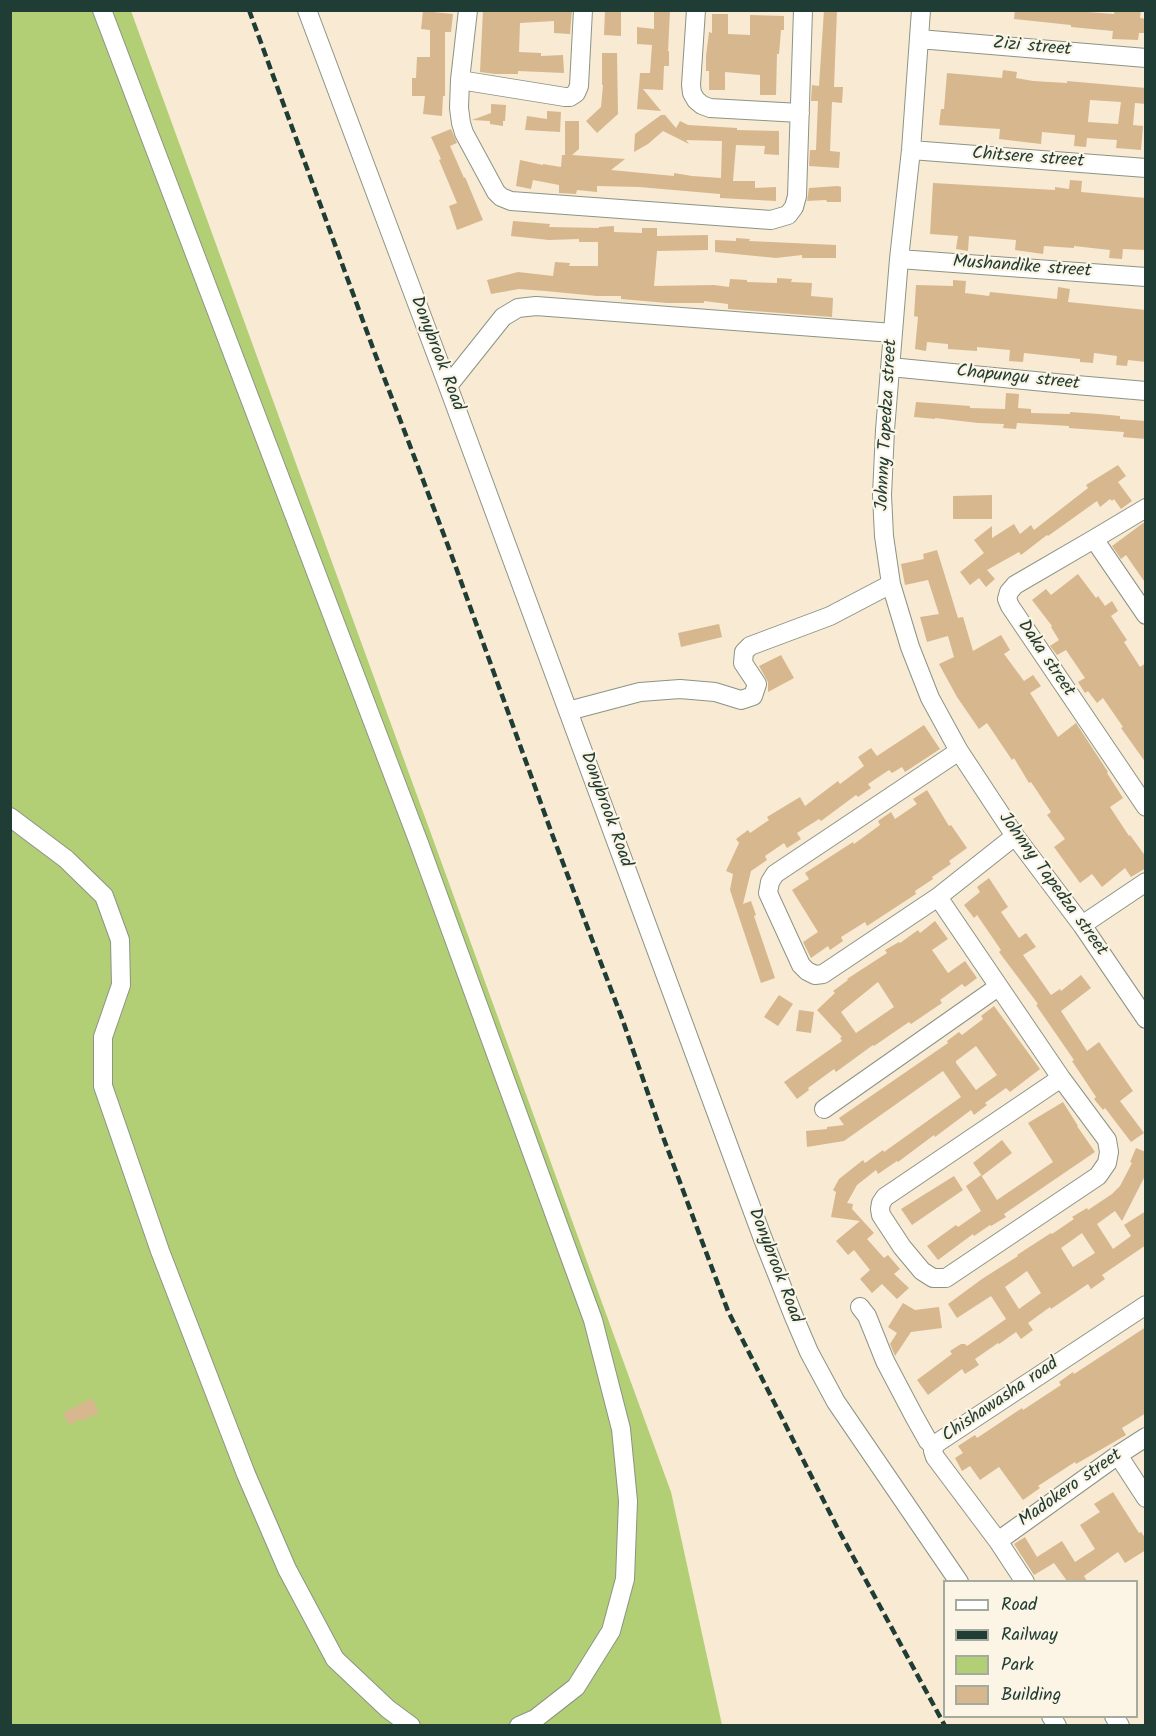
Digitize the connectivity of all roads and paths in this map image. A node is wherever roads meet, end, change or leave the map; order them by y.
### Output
1 (102, 10) edge
2 (307, 10) edge
3 (468, 10) edge
4 (583, 10) edge
5 (696, 10) edge
6 (803, 10) edge
7 (921, 10) edge
8 (919, 39) junction
9 (1146, 58) edge
10 (460, 80) junction
11 (800, 113) junction
12 (911, 150) junction
13 (1146, 168) edge
14 (898, 259) junction
15 (1146, 277) edge
16 (893, 333) junction
17 (890, 367) junction
18 (448, 386) junction
19 (1146, 391) edge
20 (1146, 508) edge
21 (1094, 539) junction
22 (891, 584) junction
23 (1146, 615) edge
24 (568, 711) junction
25 (959, 751) junction
26 (1146, 807) edge
27 (10, 817) edge
28 (1015, 836) junction
29 (1146, 882) edge
30 (938, 897) junction
31 (1082, 925) junction
32 (998, 987) junction
33 (1146, 1019) edge
34 (1061, 1078) junction
35 (824, 1109) dead end
36 (1146, 1305) edge
37 (860, 1307) dead end
38 (1146, 1437) edge
39 (934, 1447) junction
40 (1118, 1455) junction
41 (1146, 1498) edge
42 (998, 1541) junction
43 (958, 1580) edge
44 (1024, 1580) edge
45 (411, 1725) edge
46 (519, 1725) edge

1 - 46 street
2 - 18 street, Donybrook Road
3 - 10 street
4 - 10 street
5 - 11 street
6 - 11 street
7 - 8 street, Johnny Tapedza street
8 - 9 street, Zizi street
8 - 12 street, Johnny Tapedza street
10 - 11 street
12 - 13 street, Chitsere street
12 - 14 street, Johnny Tapedza street
14 - 15 street, Mushandike street
14 - 16 street, Johnny Tapedza street
16 - 17 street, Johnny Tapedza street
16 - 18 street
17 - 19 street, Chapungu street
17 - 22 street, Johnny Tapedza street
18 - 24 street, Donybrook Road
20 - 21 street
21 - 23 street
21 - 26 street, Daka street
22 - 24 street
22 - 25 street, Johnny Tapedza street
24 - 43 street, Donybrook Road
25 - 28 street, Johnny Tapedza street
25 - 30 street
27 - 45 street
28 - 30 street
28 - 31 street, Johnny Tapedza street
29 - 31 street
30 - 32 street
31 - 33 street, Johnny Tapedza street
32 - 34 street
32 - 35 street
34 - 34 street
36 - 39 street, Chishawasha road
37 - 39 street
38 - 40 street, Madokero street
39 - 42 street, Chishawasha road
40 - 41 street
40 - 42 street, Madokero street
42 - 44 street, Chishawasha road

